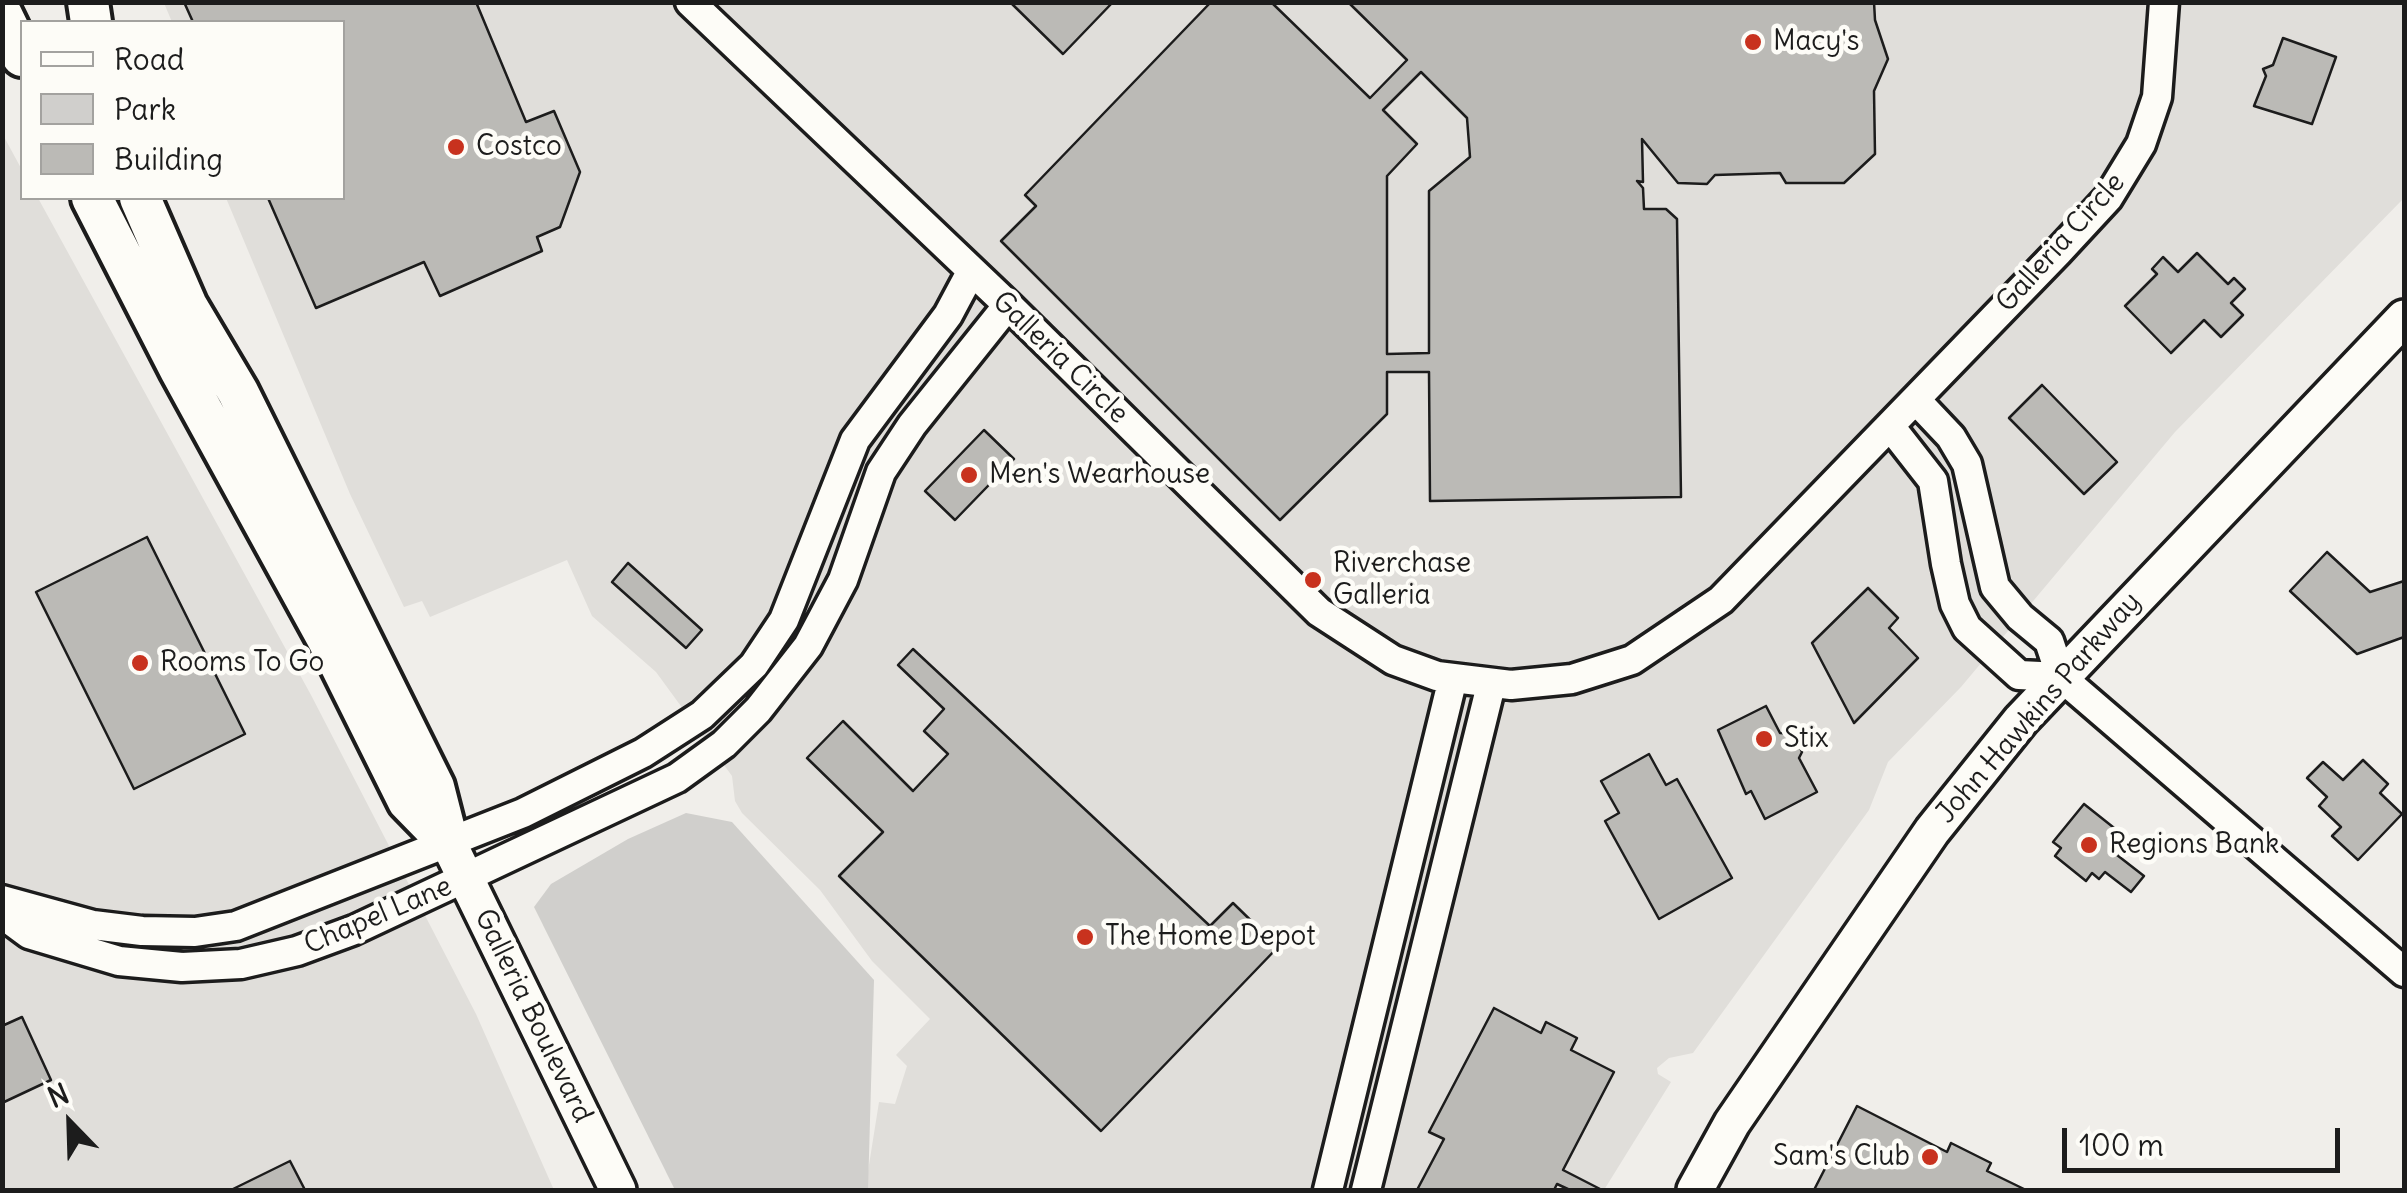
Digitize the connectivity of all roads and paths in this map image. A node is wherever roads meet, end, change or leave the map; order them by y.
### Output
1 (690, 2) edge
2 (2164, 2) edge
3 (2, 15) edge
4 (20, 52) edge
5 (93, 200) edge
6 (141, 200) edge
7 (971, 272) junction
8 (1008, 305) junction
9 (2404, 318) edge
10 (1916, 400) junction
11 (1890, 426) junction
12 (2061, 677) junction
13 (1453, 678) junction
14 (1491, 684) junction
15 (448, 842) junction
16 (465, 878) junction
17 (2, 900) edge
18 (2, 914) edge
19 (2404, 972) edge
20 (618, 1190) edge
21 (1328, 1190) edge
22 (1366, 1190) edge
23 (1695, 1190) edge

1 - 7 street, Galleria Circle
2 - 10 street, Galleria Circle
3 - 4 highway
5 - 15 highway
6 - 15 highway
7 - 8 street, Galleria Circle
7 - 15 street, Chapel Lane
8 - 13 street, Galleria Circle
8 - 16 street, Chapel Lane
9 - 12 main road, John Hawkins Parkway
10 - 11 street, Galleria Circle
10 - 12 street
11 - 12 street
11 - 14 street, Galleria Circle
12 - 19 street
12 - 23 main road, John Hawkins Parkway
13 - 14 street, Galleria Circle
13 - 21 street
14 - 22 street
15 - 16 main road, Galleria Boulevard
15 - 17 street, Chapel Lane
16 - 18 street, Chapel Lane
16 - 20 main road, Galleria Boulevard

